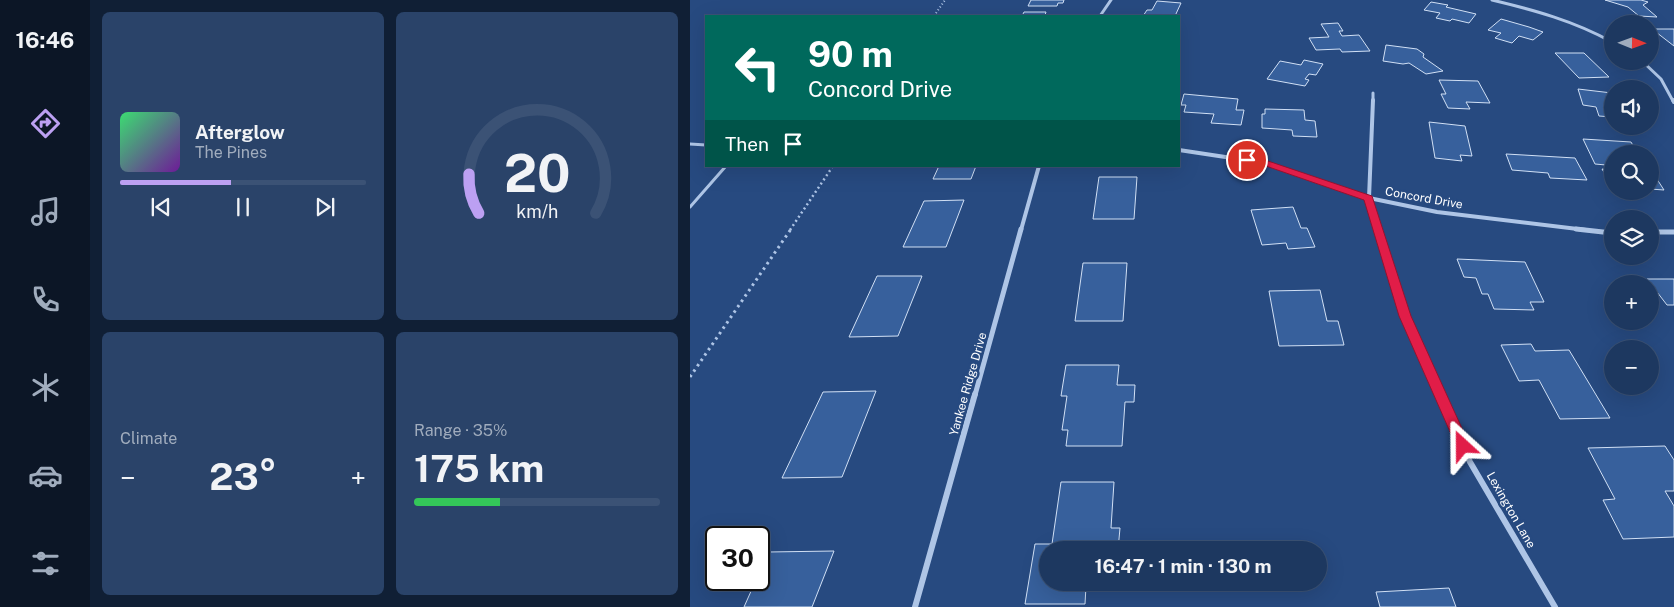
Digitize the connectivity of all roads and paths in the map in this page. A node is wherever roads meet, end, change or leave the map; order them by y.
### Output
1 (945, 0) edge
2 (1111, 0) edge
3 (1492, 0) edge
4 (935, 15) edge
5 (1101, 15) edge
6 (1604, 38) edge
7 (1652, 70) edge
8 (1373, 93) dead end
9 (1674, 102) edge
10 (690, 144) edge
11 (705, 146) edge
12 (1180, 150) edge
13 (725, 167) edge
14 (832, 167) edge
15 (1039, 167) edge
16 (1369, 198) junction
17 (690, 207) edge
18 (1604, 232) edge
19 (1659, 232) edge
20 (1674, 232) edge
21 (690, 377) edge
22 (915, 607) edge
23 (1555, 607) edge

1 - 4 path
2 - 5 street
3 - 6 street
7 - 9 street
8 - 16 street, Lexington Lane
10 - 11 lane
12 - 16 street, Concord Drive
13 - 17 lane
14 - 21 path
15 - 22 street, Yankee Ridge Drive
16 - 18 street, Concord Drive
16 - 23 street, Lexington Lane
19 - 20 street

